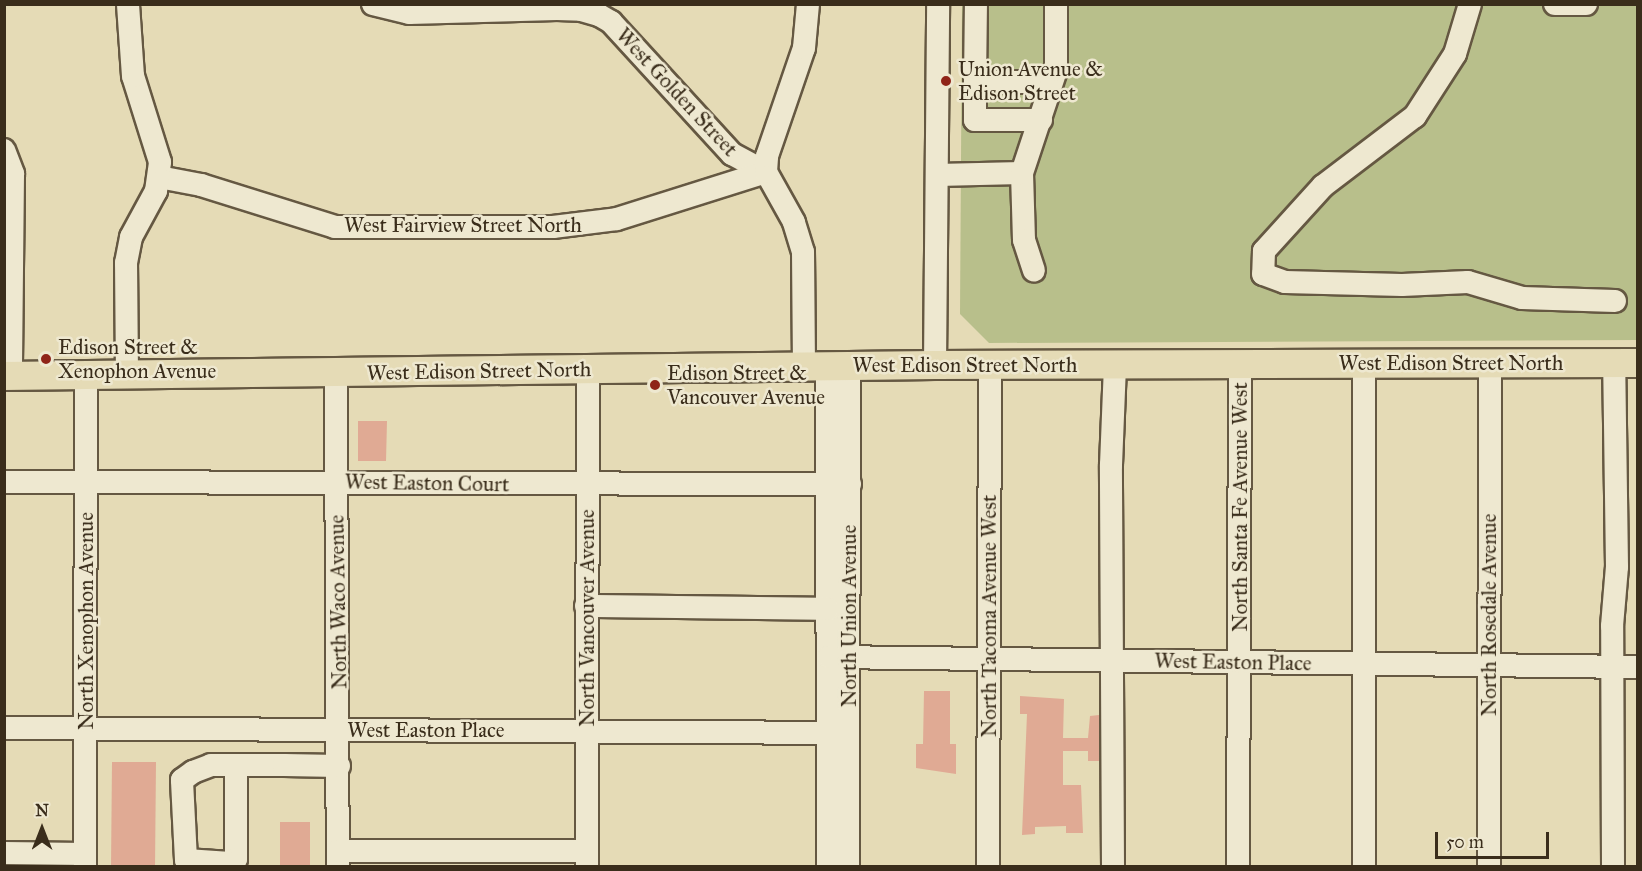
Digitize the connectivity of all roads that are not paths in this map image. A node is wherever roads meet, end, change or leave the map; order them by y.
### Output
1 (128, 4) edge
2 (374, 4) edge
3 (808, 4) edge
4 (938, 4) edge
5 (976, 4) edge
6 (1056, 4) edge
7 (1470, 4) edge
8 (1555, 4) edge
9 (1586, 4) edge
10 (581, 7) edge
11 (975, 82) junction
12 (1051, 82) junction
13 (1041, 120) junction
14 (4, 150) edge
15 (766, 172) junction
16 (1022, 173) junction
17 (937, 175) junction
18 (159, 177) junction
19 (7, 252) edge
20 (1034, 270) dead end
21 (7, 292) edge
22 (1616, 301) dead end
23 (1490, 363) junction
24 (1626, 363) edge
25 (1115, 364) junction
26 (1240, 364) junction
27 (1364, 364) junction
28 (935, 365) junction
29 (990, 365) junction
30 (827, 366) junction
31 (588, 369) junction
32 (336, 373) junction
33 (86, 375) junction
34 (127, 375) junction
35 (8, 376) edge
36 (4, 482) edge
37 (86, 482) junction
38 (336, 482) junction
39 (827, 483) junction
40 (850, 484) junction
41 (588, 486) junction
42 (586, 606) junction
43 (828, 609) junction
44 (839, 657) junction
45 (988, 660) junction
46 (1111, 661) junction
47 (1239, 662) junction
48 (1364, 664) junction
49 (1489, 666) junction
50 (1612, 667) junction
51 (1638, 667) edge
52 (4, 728) edge
53 (85, 729) junction
54 (339, 730) junction
55 (587, 730) junction
56 (838, 732) junction
57 (236, 765) junction
58 (339, 766) junction
59 (4, 853) edge
60 (338, 859) edge
61 (587, 859) edge
62 (85, 860) edge
63 (828, 867) edge
64 (848, 867) edge
65 (988, 867) edge
66 (1113, 867) edge
67 (1238, 867) edge
68 (1364, 867) edge
69 (1489, 867) edge
70 (1613, 867) edge

1 - 18 street
2 - 10 street, West Golden Street
3 - 15 street
4 - 17 street
5 - 11 street
6 - 12 street
7 - 22 street
8 - 9 street
10 - 15 street, West Golden Street
11 - 12 street
11 - 13 street
12 - 13 street
13 - 16 street
14 - 19 street
15 - 18 street, West Fairview Street North
15 - 30 street
16 - 17 street
16 - 20 street
17 - 28 street
18 - 34 street
19 - 21 street
21 - 35 street
23 - 24 main road, West Edison Street North
23 - 27 main road, West Edison Street North
23 - 49 street, North Rosedale Avenue
24 - 50 street
25 - 26 main road, West Edison Street North
25 - 29 main road, West Edison Street North
25 - 46 street
26 - 27 main road, West Edison Street North
26 - 47 street, North Santa Fe Avenue West
27 - 48 street
28 - 29 main road, West Edison Street North
28 - 30 main road, West Edison Street North
29 - 45 street, North Tacoma Avenue West
30 - 31 main road, West Edison Street North
30 - 39 street, North Union Avenue
30 - 40 street, North Union Avenue
31 - 32 main road, West Edison Street North
31 - 41 street, North Vancouver Avenue
32 - 34 main road, West Edison Street North
32 - 38 street, North Waco Avenue
33 - 34 main road, West Edison Street North
33 - 35 main road, West Edison Street North
33 - 37 street, North Xenophon Avenue
36 - 37 street, West Easton Court
37 - 38 street, West Easton Court
37 - 53 street, North Xenophon Avenue
38 - 41 street, West Easton Court
38 - 54 street, North Waco Avenue
39 - 40 street, West Easton Court
39 - 41 street, West Easton Court
39 - 43 street, North Union Avenue
40 - 44 street, North Union Avenue
41 - 42 street, North Vancouver Avenue
42 - 43 street
42 - 55 street, North Vancouver Avenue
43 - 44 street, North Union Avenue
44 - 45 street, West Easton Place
44 - 56 street, North Union Avenue
45 - 46 street, West Easton Place
45 - 65 street, North Tacoma Avenue West
46 - 47 street, West Easton Place
46 - 66 street
47 - 48 street, West Easton Place
47 - 67 street, North Santa Fe Avenue West
48 - 49 street, West Easton Place
48 - 68 street
49 - 50 street, West Easton Place
49 - 69 street, North Rosedale Avenue
50 - 51 street, West Easton Place
50 - 70 street
52 - 53 street, West Easton Place
53 - 54 street, West Easton Place
53 - 62 street, North Xenophon Avenue
54 - 55 street, West Easton Place
54 - 58 street, North Waco Avenue
55 - 56 street, West Easton Place
55 - 61 street, North Vancouver Avenue
56 - 63 street, North Union Avenue
56 - 64 street, North Union Avenue
57 - 57 street
57 - 58 street
58 - 60 street, North Waco Avenue
59 - 62 street
60 - 61 street

